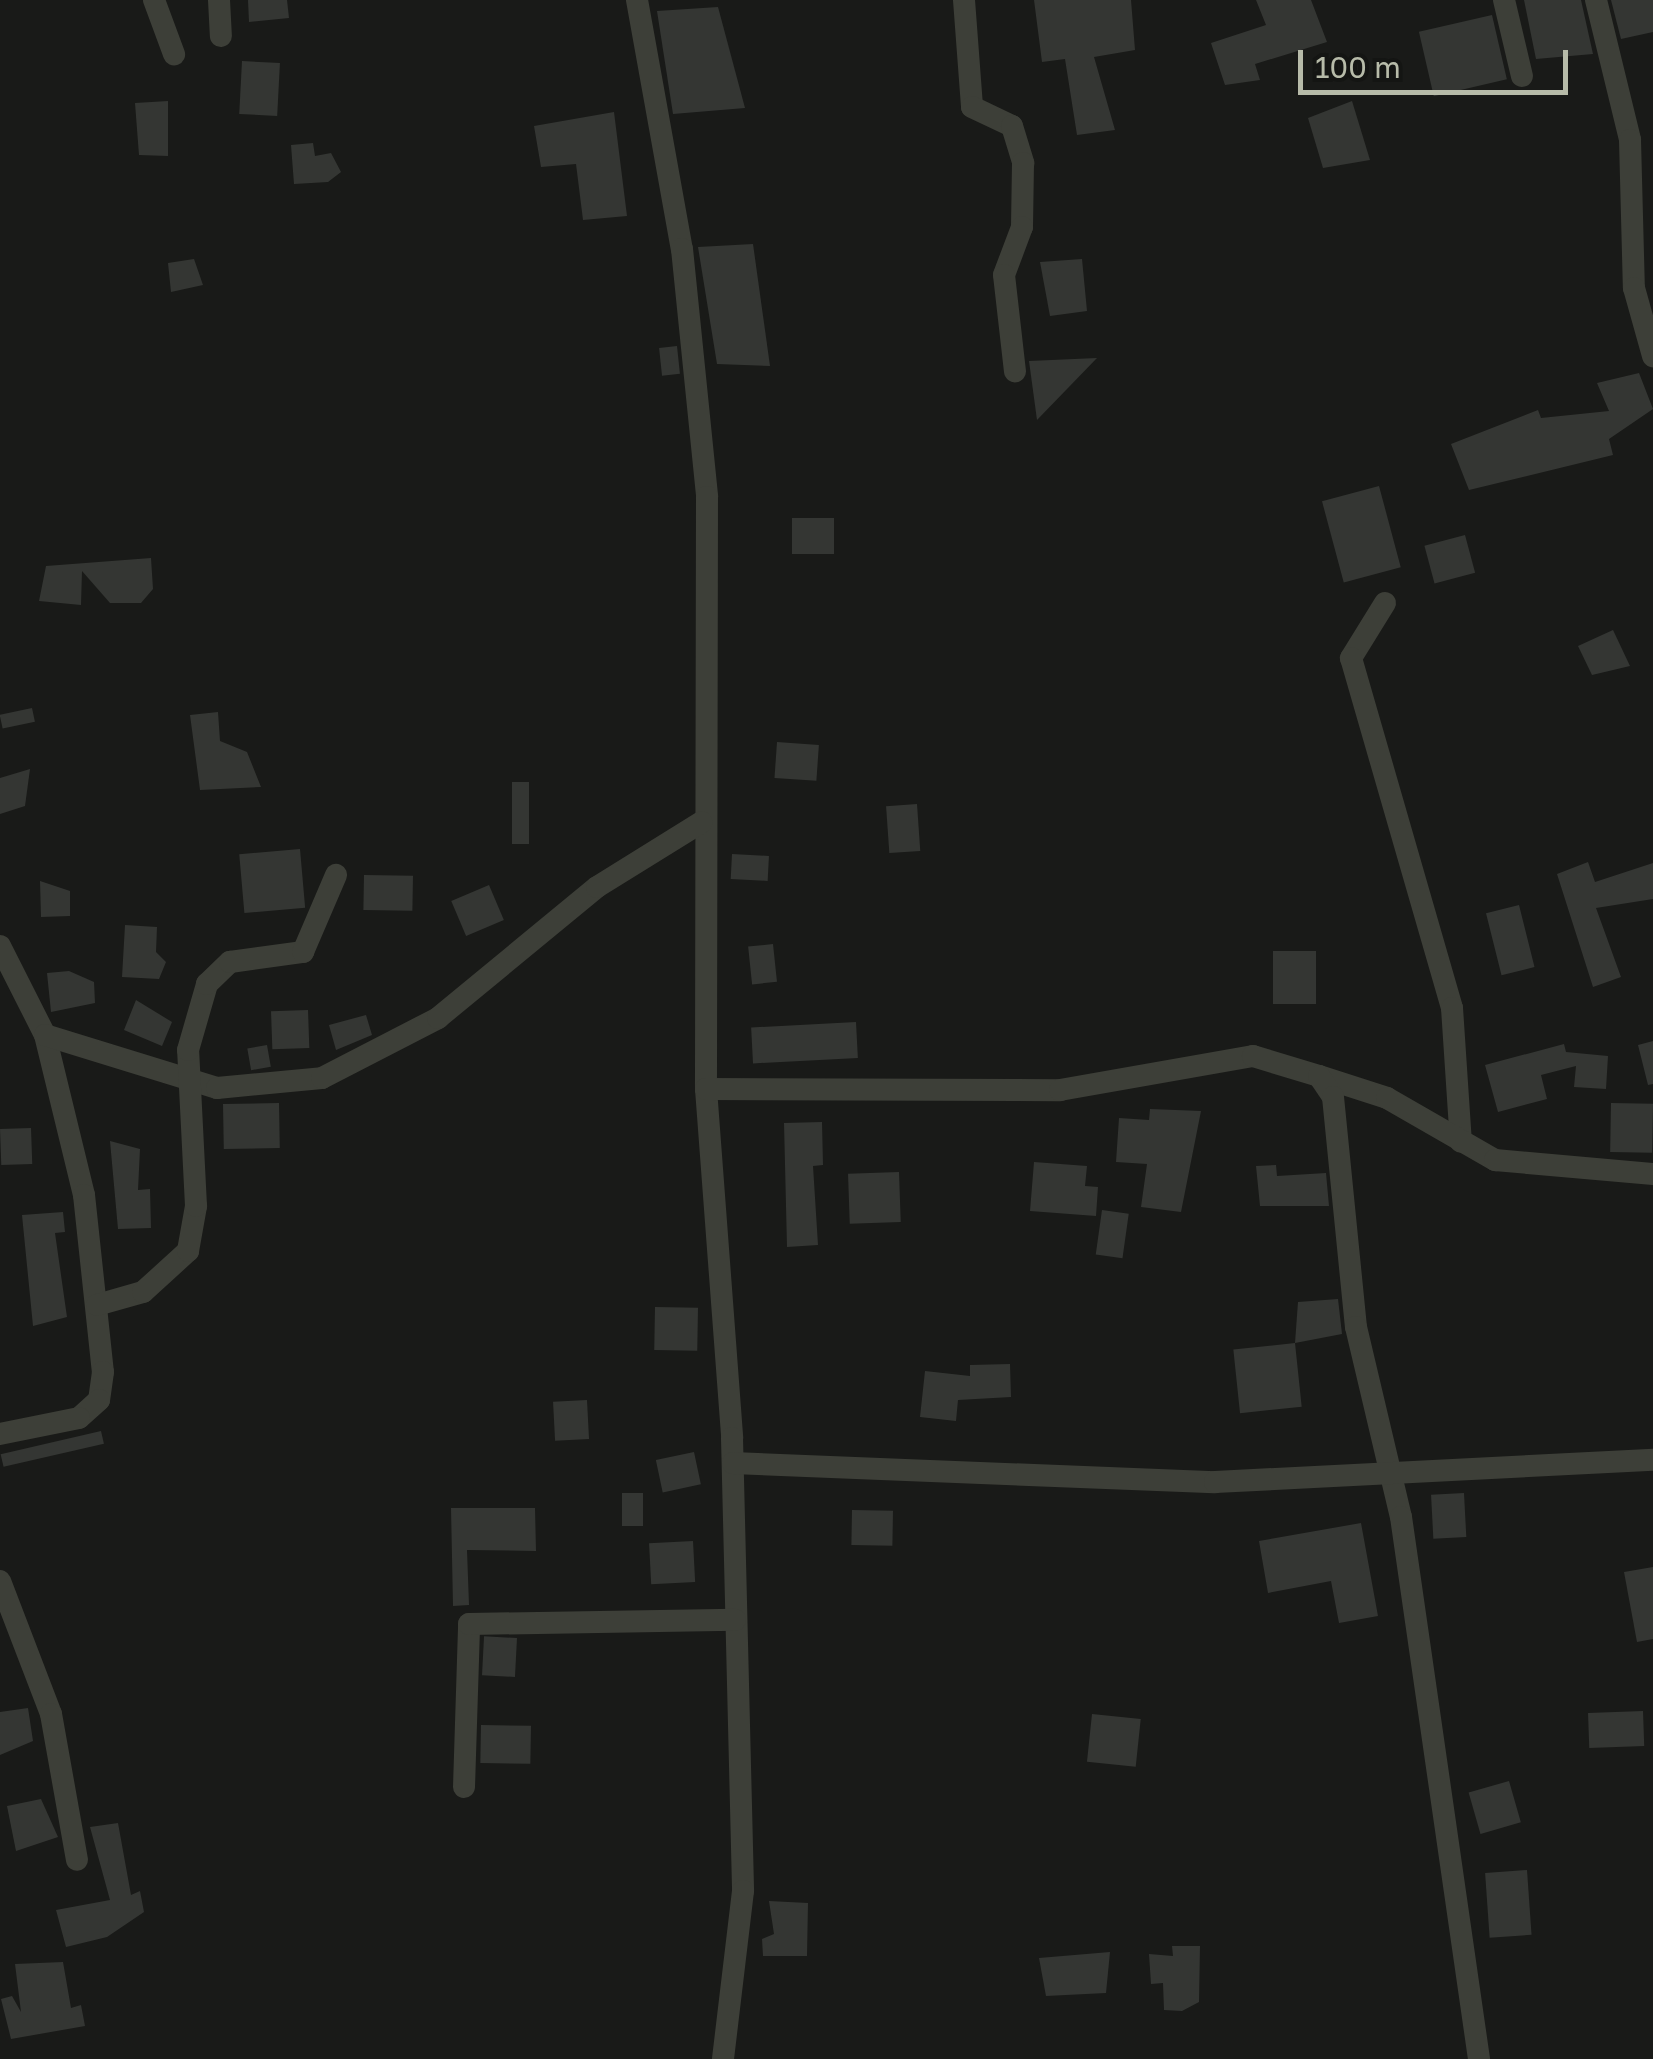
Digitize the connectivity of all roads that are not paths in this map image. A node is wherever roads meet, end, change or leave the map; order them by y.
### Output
1 (154, 0) edge
2 (219, 0) edge
3 (637, 0) edge
4 (964, 0) edge
5 (1504, 0) edge
6 (1596, 0) edge
7 (220, 36) dead end
8 (174, 54) dead end
9 (1522, 76) dead end
10 (1652, 347) edge
11 (1016, 371) dead end
12 (1385, 602) dead end
13 (702, 822) junction
14 (336, 875) dead end
15 (0, 946) edge
16 (46, 1034) junction
17 (194, 1074) junction
18 (1319, 1076) junction
19 (706, 1089) junction
20 (1462, 1142) junction
21 (1653, 1174) edge
22 (97, 1305) junction
23 (0, 1434) edge
24 (1653, 1460) edge
25 (732, 1463) junction
26 (1388, 1468) junction
27 (0, 1582) edge
28 (734, 1620) junction
29 (464, 1787) dead end
30 (77, 1860) dead end
31 (723, 2059) edge
32 (1479, 2059) edge

1 - 8 street
2 - 7 street
3 - 13 street
4 - 11 street
5 - 9 street
6 - 10 street
12 - 20 street
13 - 17 street
13 - 19 street
14 - 17 street
15 - 16 street
16 - 17 street
16 - 22 street
17 - 22 street
18 - 19 street
18 - 20 street
18 - 26 street
19 - 25 street
20 - 21 street
22 - 23 street
24 - 26 street
25 - 26 street
25 - 28 street
26 - 32 street
27 - 30 street
28 - 29 street
28 - 31 street

